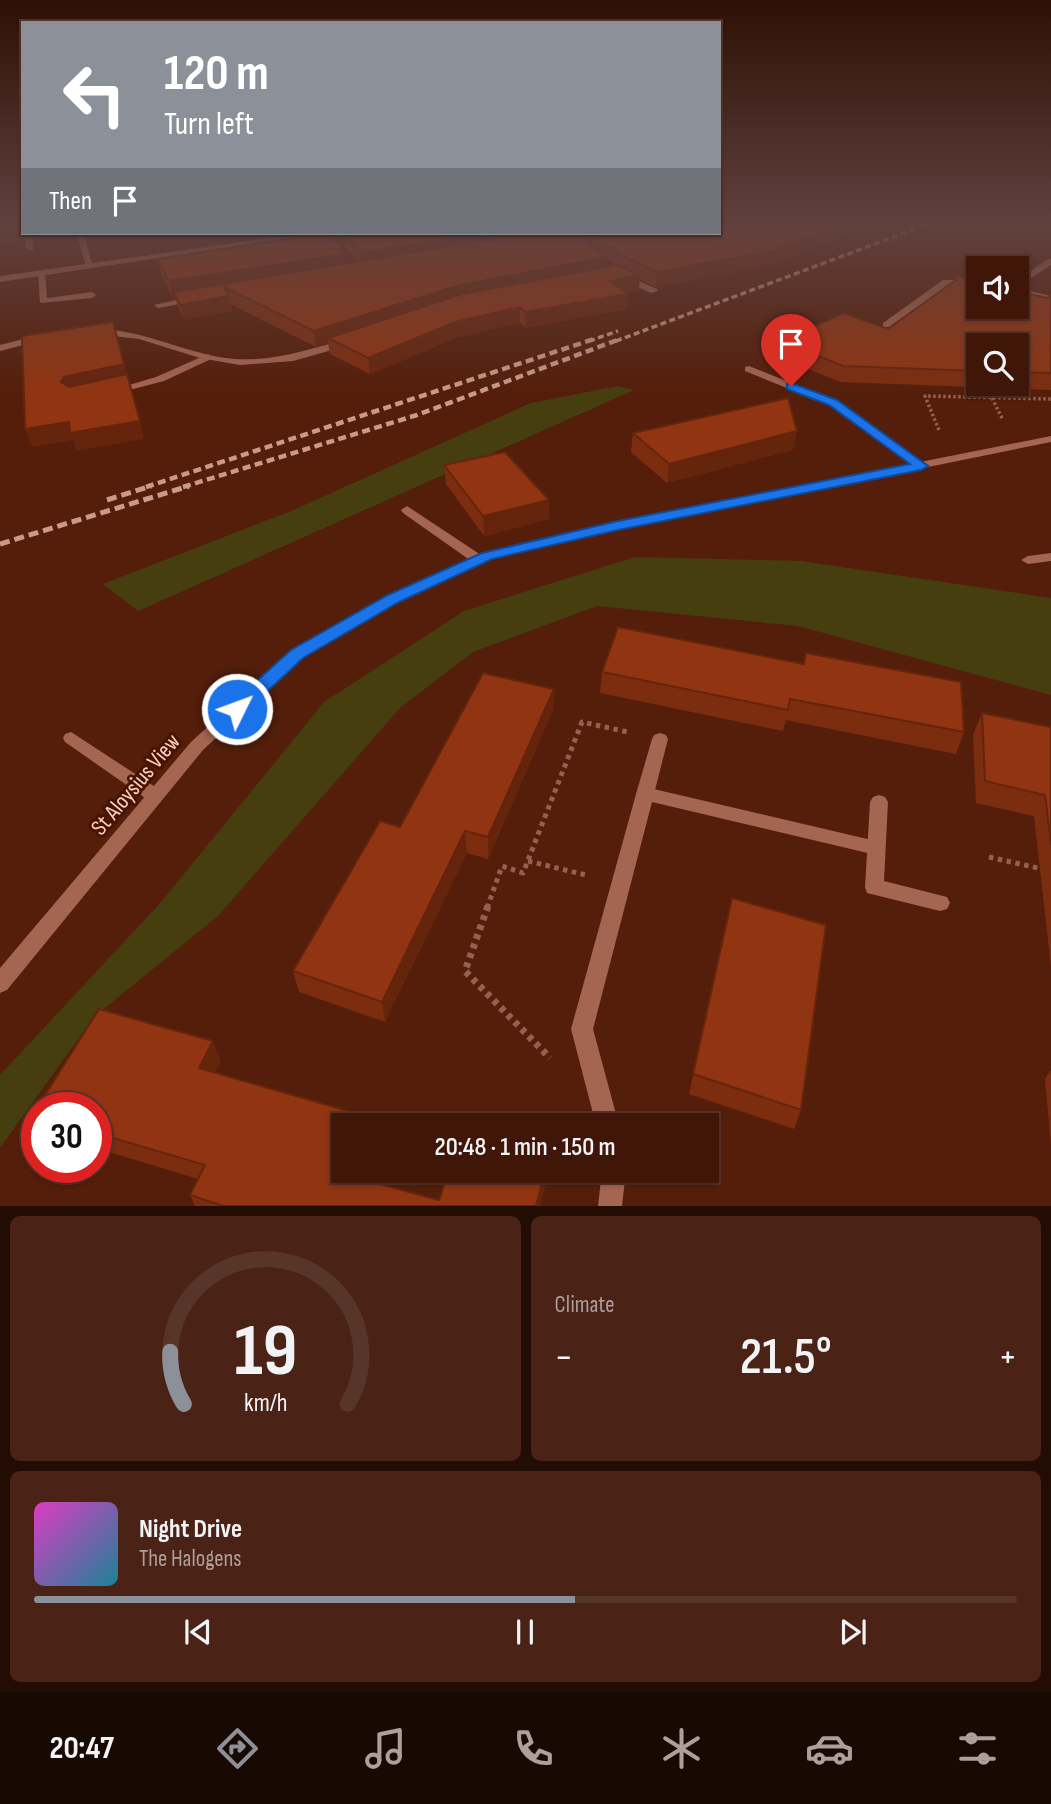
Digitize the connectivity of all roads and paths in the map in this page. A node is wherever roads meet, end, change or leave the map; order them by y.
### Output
1 (42, 280) edge
2 (631, 280) edge
3 (966, 283) edge
4 (654, 291) edge
5 (1029, 294) edge
6 (92, 295) dead end
7 (211, 296) edge
8 (1051, 299) edge
9 (158, 305) dead end
10 (886, 325) edge
11 (89, 332) edge
12 (54, 335) edge
13 (363, 336) edge
14 (0, 348) edge
15 (208, 358) junction
16 (749, 369) dead end
17 (106, 393) edge
18 (1051, 399) edge
19 (1051, 439) edge
20 (951, 460) junction
21 (921, 466) junction
22 (407, 510) dead end
23 (1051, 557) edge
24 (479, 560) junction
25 (1028, 560) dead end
26 (71, 738) dead end
27 (660, 739) joint
28 (645, 794) junction
29 (154, 795) junction
30 (879, 802) dead end
31 (876, 848) junction
32 (989, 857) dead end
33 (528, 860) junction
34 (1051, 871) edge
35 (620, 884) junction
36 (940, 903) dead end
37 (0, 983) edge
38 (558, 1066) dead end
39 (604, 1113) edge
40 (613, 1183) edge
41 (610, 1206) edge

1 - 6 street
2 - 4 street
3 - 10 street
5 - 8 street
7 - 9 street
11 - 15 street
12 - 14 street
13 - 15 street
15 - 17 street
16 - 21 street
18 - 20 path
19 - 20 street, St Aloysius View
20 - 21 street, St Aloysius View
21 - 24 street, St Aloysius View
22 - 24 street
23 - 25 street
24 - 29 street, St Aloysius View
26 - 29 street
27 - 28 street
27 - 33 path
28 - 31 street
28 - 35 street
29 - 37 street, St Aloysius View
30 - 31 street
31 - 36 street
32 - 34 path
33 - 35 path
33 - 38 path
35 - 39 street
40 - 41 street

